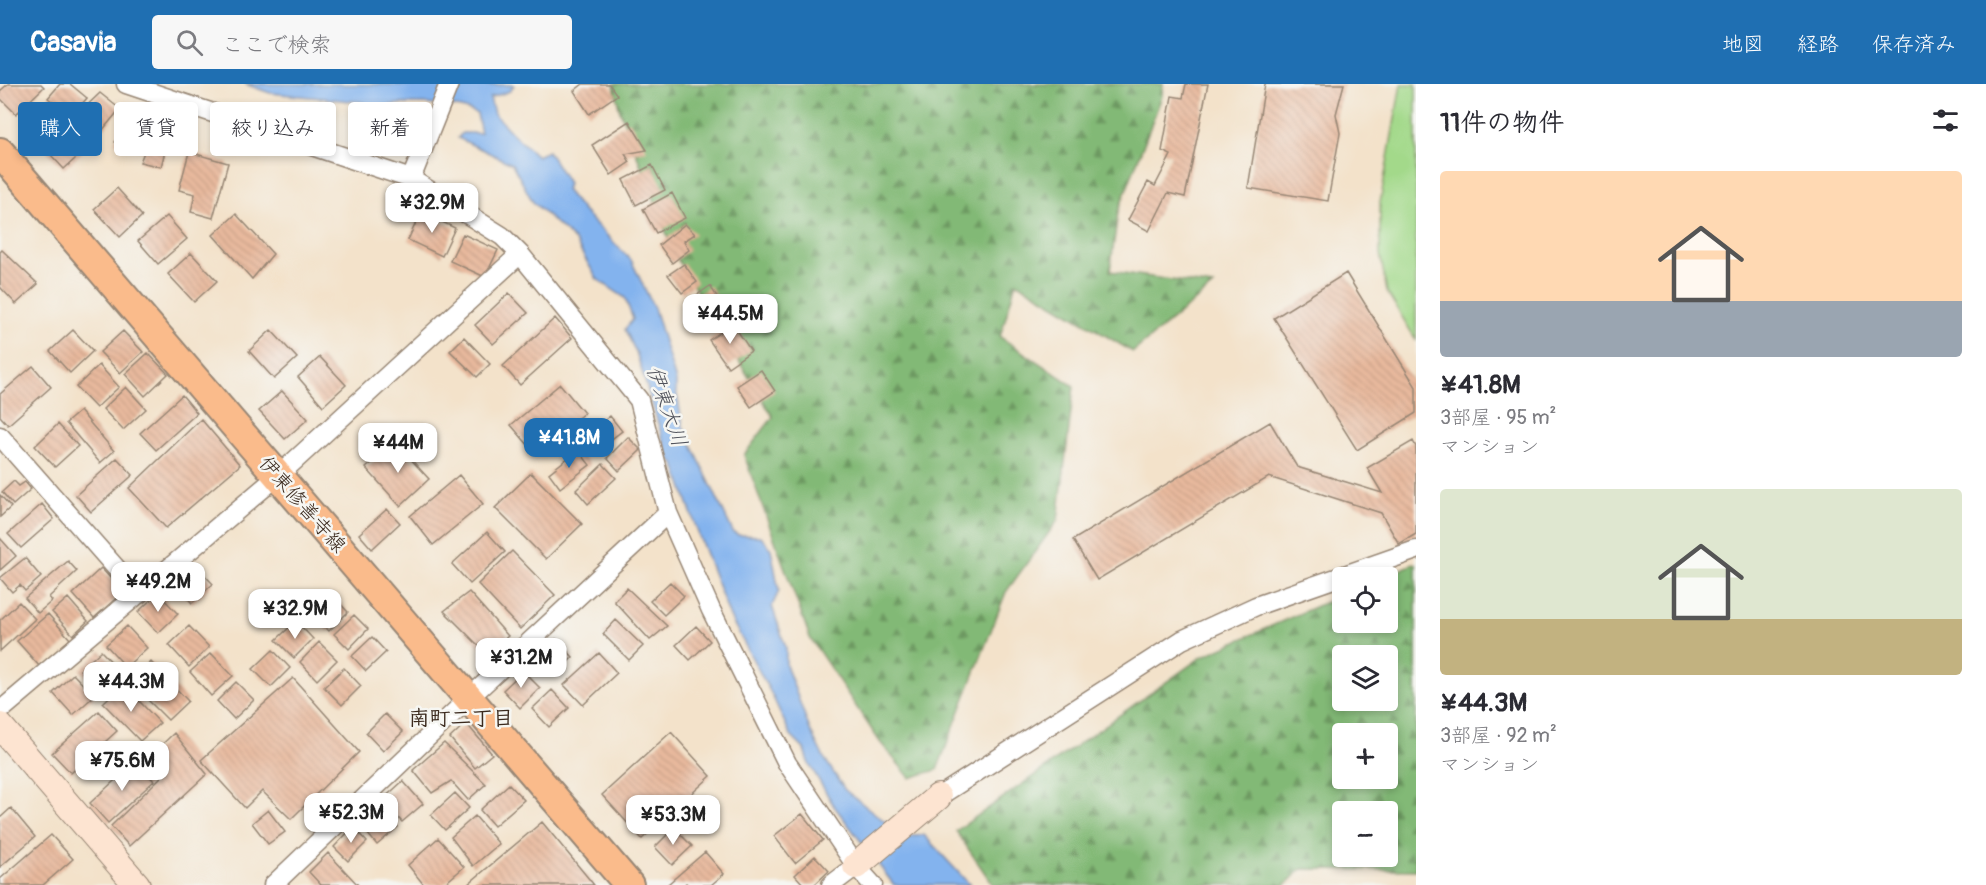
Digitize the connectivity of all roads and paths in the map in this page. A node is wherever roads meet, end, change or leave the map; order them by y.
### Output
1 (126, 84) edge
2 (449, 84) edge
3 (0, 152) edge
4 (411, 179) junction
5 (520, 254) junction
6 (0, 436) edge
7 (279, 475) junction
8 (668, 513) junction
9 (1416, 550) edge
10 (139, 594) junction
11 (469, 698) junction
12 (0, 711) edge
13 (0, 726) edge
14 (938, 797) joint
15 (865, 876) edge
16 (137, 885) edge
17 (273, 885) edge
18 (629, 885) edge
19 (831, 885) edge

1 - 4 street
2 - 4 street
3 - 7 main road, 伊東修善寺線
4 - 5 street
5 - 7 street
5 - 8 street
6 - 10 street
7 - 10 street
7 - 11 main road, 伊東修善寺線
8 - 11 street
8 - 15 street
9 - 14 street
10 - 12 street
11 - 17 street
11 - 18 main road, 伊東修善寺線
13 - 16 street
14 - 15 street
15 - 19 street

